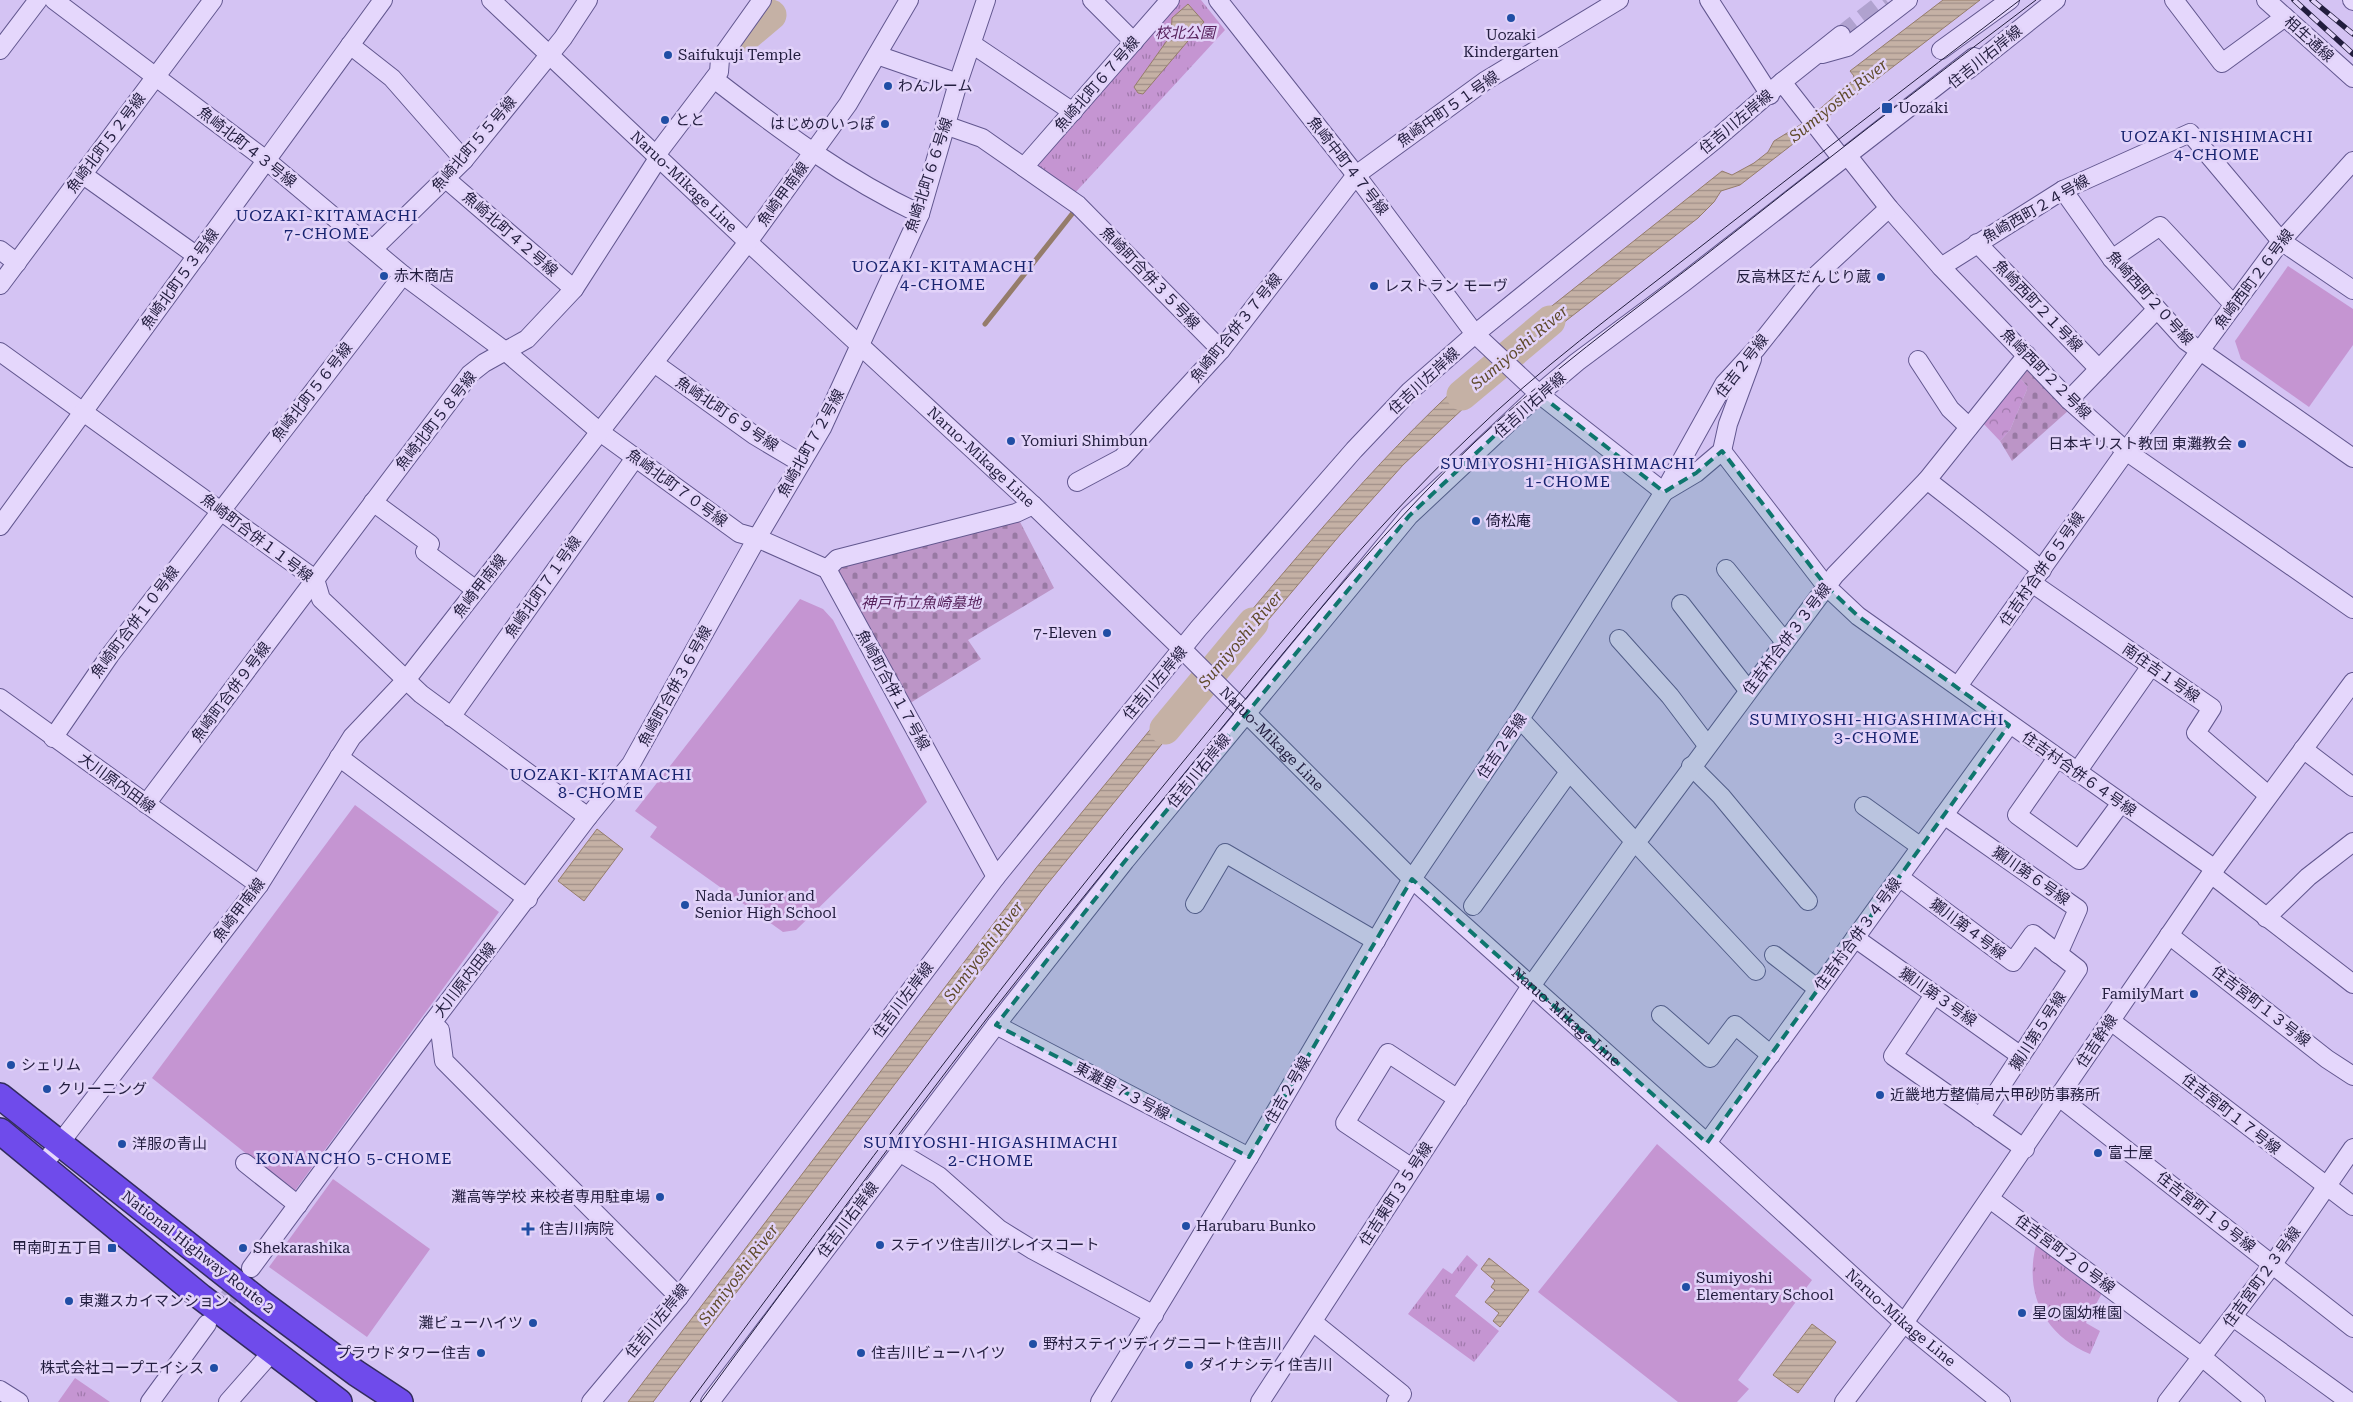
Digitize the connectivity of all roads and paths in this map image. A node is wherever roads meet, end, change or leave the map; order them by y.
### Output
1 (38, 0) edge
2 (54, 0) edge
3 (213, 0) edge
4 (383, 0) edge
5 (490, 0) edge
6 (588, 0) edge
7 (762, 0) edge
8 (910, 0) edge
9 (986, 0) edge
10 (1092, 0) edge
11 (1170, 0) edge
12 (1218, 0) edge
13 (1620, 0) edge
14 (1709, 0) edge
15 (1908, 0) edge
16 (2010, 0) edge
17 (2056, 0) edge
18 (2174, 0) edge
19 (2266, 0) edge
20 (2285, 17) junction
21 (1841, 35) tunnel mouth
22 (1134, 42) junction
23 (972, 44) junction
24 (350, 45) junction
25 (0, 50) edge
26 (1941, 50) dead end
27 (549, 55) junction
28 (1816, 55) junction
29 (877, 56) junction
30 (1974, 57) dead end
31 (156, 77) junction
32 (2353, 78) edge
33 (714, 79) junction
34 (1782, 82) junction
35 (958, 83) junction
36 (1770, 94) junction
37 (1073, 112) junction
38 (946, 125) junction
39 (1862, 143) junction
40 (812, 153) junction
41 (657, 156) junction
42 (1844, 157) junction
43 (266, 160) junction
44 (464, 160) junction
45 (2353, 161) edge
46 (1024, 167) junction
47 (82, 174) junction
48 (1356, 175) junction
49 (446, 179) junction
50 (2063, 190) junction
51 (1890, 208) junction
52 (920, 214) junction
53 (748, 242) junction
54 (2281, 242) junction
55 (1977, 244) junction
56 (373, 248) junction
57 (0, 250) edge
58 (197, 256) junction
59 (2112, 259) junction
60 (17, 263) junction
61 (1941, 267) junction
62 (403, 275) junction
63 (0, 285) edge
64 (574, 289) junction
65 (2353, 290) edge
66 (2234, 305) junction
67 (2157, 309) junction
68 (1475, 334) junction
69 (860, 346) junction
70 (1756, 349) junction
71 (1221, 350) junction
72 (505, 351) junction
73 (0, 352) edge
74 (2200, 352) junction
75 (2027, 355) junction
76 (1918, 360) dead end
77 (654, 363) junction
78 (2099, 369) junction
79 (1539, 394) junction
80 (2069, 400) junction
81 (85, 412) junction
82 (1969, 427) junction
83 (600, 432) junction
84 (1722, 451) junction
85 (2126, 451) junction
86 (636, 458) junction
87 (2353, 458) edge
88 (801, 463) junction
89 (1927, 480) junction
90 (1077, 482) dead end
91 (1664, 492) junction
92 (373, 502) junction
93 (1033, 505) junction
94 (220, 509) junction
95 (0, 526) edge
96 (757, 538) junction
97 (827, 569) junction
98 (1726, 569) dead end
99 (2037, 576) junction
100 (315, 579) junction
101 (1826, 586) junction
102 (476, 590) junction
103 (1681, 604) dead end
104 (2353, 609) edge
105 (1619, 639) dead end
106 (1785, 642) junction
107 (1183, 650) junction
108 (2151, 666) junction
109 (406, 680) junction
110 (2353, 682) edge
111 (1958, 686) junction
112 (1748, 690) junction
113 (0, 698) edge
114 (1245, 714) junction
115 (451, 716) junction
116 (1520, 719) junction
117 (2009, 725) junction
118 (53, 738) junction
119 (1707, 745) junction
120 (2303, 749) junction
121 (339, 757) junction
122 (2057, 758) junction
123 (1691, 766) junction
124 (1569, 772) junction
125 (2077, 772) junction
126 (2353, 787) edge
127 (2268, 795) junction
128 (2121, 803) junction
129 (146, 804) junction
130 (1864, 806) dead end
131 (1944, 815) junction
132 (588, 817) junction
133 (1634, 842) junction
134 (2353, 842) edge
135 (1921, 847) junction
136 (2213, 872) junction
137 (996, 877) junction
138 (1899, 877) junction
139 (1412, 878) junction
140 (259, 885) junction
141 (528, 899) junction
142 (1808, 901) dead end
143 (1195, 904) dead end
144 (1473, 906) dead end
145 (2266, 918) junction
146 (2169, 935) junction
147 (1855, 938) junction
148 (1376, 941) junction
149 (2058, 954) junction
150 (1774, 955) dead end
151 (2078, 970) joint
152 (1756, 971) dead end
153 (2353, 984) edge
154 (1531, 986) junction
155 (1818, 989) junction
156 (1934, 995) junction
157 (1661, 1015) dead end
158 (2111, 1020) junction
159 (432, 1023) junction
160 (996, 1025) junction
161 (1771, 1055) junction
162 (2021, 1056) junction
163 (2353, 1076) edge
164 (0, 1096) edge
165 (2059, 1097) junction
166 (1458, 1099) junction
167 (1980, 1118) junction
168 (0, 1131) edge
169 (59, 1142) junction
170 (1707, 1143) junction
171 (2353, 1148) edge
172 (2024, 1149) junction
173 (899, 1152) junction
174 (1249, 1157) junction
175 (245, 1163) dead end
176 (43, 1165) junction
177 (1412, 1168) junction
178 (2326, 1186) junction
179 (1990, 1199) junction
180 (298, 1205) junction
181 (2353, 1206) edge
182 (2273, 1264) junction
183 (251, 1268) tunnel mouth
184 (679, 1297) junction
185 (1154, 1315) junction
186 (2233, 1317) junction
187 (1312, 1322) junction
188 (1904, 1323) junction
189 (207, 1324) tunnel mouth
190 (2353, 1328) edge
191 (272, 1352) junction
192 (2202, 1356) junction
193 (0, 1390) edge
194 (19, 1402) edge
195 (150, 1402) edge
196 (228, 1402) edge
197 (339, 1402) edge
198 (400, 1402) edge
199 (590, 1402) edge
200 (710, 1402) edge
201 (1100, 1402) edge
202 (1260, 1402) edge
203 (1396, 1402) edge
204 (1844, 1402) edge
205 (2001, 1402) edge
206 (2167, 1402) edge
207 (2256, 1402) edge
208 (2350, 1402) edge

1 - 25 street
2 - 31 street, 魚崎北町４３号線
3 - 31 street, 魚崎北町５２号線
4 - 24 street, 魚崎北町５３号線
5 - 27 street, Naruo-Mikage Line
6 - 27 street, 魚崎北町５５号線
7 - 33 street, 魚崎北町５８号線
8 - 29 street, 魚崎甲南線
9 - 23 street, 魚崎北町６６号線
10 - 22 street
11 - 22 street, 魚崎北町６７号線
12 - 48 street, 魚崎中町４７号線
13 - 48 street, 魚崎中町５１号線
14 - 36 street
15 - 28 street, 住吉川左岸線
16 - 26 street
17 - 39 street, 住吉川右岸線
18 - 20 street
19 - 20 street, 相生通線
20 - 32 street, 相生通線
21 - 28 street, 住吉川左岸線
22 - 37 street, 魚崎北町６７号線
23 - 35 street, 魚崎北町６６号線
23 - 37 street
24 - 43 street, 魚崎北町５３号線
24 - 44 street
27 - 41 street, Naruo-Mikage Line
27 - 44 street, 魚崎北町５５号線
28 - 34 street, 住吉川左岸線
29 - 35 street
29 - 40 street, 魚崎甲南線
30 - 39 street, 住吉川右岸線
31 - 43 street, 魚崎北町４３号線
31 - 47 street, 魚崎北町５２号線
33 - 40 street
33 - 41 street, 魚崎北町５８号線
34 - 36 street, 住吉川左岸線
34 - 42 street, 魚崎西町２２号線
35 - 38 street, 魚崎北町６６号線
36 - 68 street, 住吉川左岸線
37 - 46 street, 魚崎北町６７号線
38 - 46 street, 魚崎町合併３５号線
38 - 52 street, 魚崎北町６６号線
39 - 42 street, 住吉川右岸線
40 - 52 street
40 - 53 street, 魚崎甲南線
41 - 53 street, Naruo-Mikage Line
41 - 64 street, 魚崎北町５８号線
42 - 51 street, 魚崎西町２２号線
42 - 79 street, 住吉川右岸線
43 - 56 street, 魚崎北町４３号線
43 - 58 street, 魚崎北町５３号線
44 - 49 street, 魚崎北町５５号線
45 - 54 street, 魚崎西町２６号線
46 - 71 street, 魚崎町合併３５号線
47 - 58 street
47 - 60 street, 魚崎北町５２号線
48 - 68 street, 魚崎中町４７号線
48 - 71 street, 魚崎町合併３７号線
49 - 56 street, 魚崎北町５５号線
49 - 64 street, 魚崎北町４２号線
50 - 54 street, 魚崎西町２４号線
50 - 55 street, 魚崎西町２４号線
50 - 59 street, 魚崎西町２０号線
51 - 61 street, 魚崎西町２２号線
51 - 70 street, 住吉２号線
52 - 69 street, 魚崎北町６６号線
53 - 69 street, Naruo-Mikage Line
53 - 77 street, 魚崎甲南線
54 - 65 street
54 - 66 street, 魚崎西町２６号線
55 - 61 street, 魚崎西町２４号線
55 - 78 street, 魚崎西町２１号線
56 - 62 street, 魚崎北町４３号線
57 - 60 street
58 - 81 street, 魚崎北町５３号線
59 - 66 street
59 - 67 street, 魚崎西町２０号線
60 - 63 street, 魚崎北町５２号線
61 - 75 street, 魚崎西町２２号線
62 - 72 street, 魚崎北町４３号線
62 - 94 street, 魚崎北町５６号線
64 - 72 street, 魚崎北町５８号線
66 - 74 street, 魚崎西町２６号線
67 - 74 street, 魚崎西町２０号線
67 - 78 street
68 - 79 street, 魚崎中町４７号線
68 - 107 street, 住吉川左岸線
69 - 88 street, 魚崎北町７２号線
69 - 93 street, Naruo-Mikage Line
70 - 84 street
70 - 91 street, 住吉２号線
71 - 90 street, 魚崎町合併３７号線
72 - 83 street, 魚崎北町４３号線
72 - 92 street, 魚崎北町５８号線
73 - 81 street, 魚崎町合併１１号線
74 - 85 street, 魚崎西町２６号線
74 - 87 street, 魚崎西町２０号線
75 - 80 street, 魚崎西町２２号線
75 - 82 street, 住吉村合併３３号線
76 - 82 street
77 - 83 street, 魚崎甲南線
77 - 88 street, 魚崎北町６９号線
78 - 80 street
79 - 91 street, 魚崎中町４７号線
79 - 114 street, 住吉川右岸線
80 - 85 street, 魚崎西町２２号線
81 - 94 street, 魚崎町合併１１号線
81 - 95 street, 魚崎北町５３号線
82 - 89 street, 住吉村合併３３号線
83 - 86 street, 魚崎北町７０号線
83 - 102 street, 魚崎甲南線
84 - 91 street
84 - 101 street, 住吉村合併６４号線
85 - 99 street, 住吉村合併６５号線
85 - 104 street, 魚崎西町２２号線
86 - 96 street, 魚崎北町７０号線
86 - 115 street, 魚崎北町７１号線
88 - 96 street, 魚崎北町７２号線
89 - 99 street, 南住吉１号線
89 - 101 street, 住吉村合併３３号線
91 - 116 street, 住吉２号線
92 - 100 street, 魚崎北町５８号線
92 - 102 street
93 - 97 street
93 - 107 street, Naruo-Mikage Line
94 - 100 street, 魚崎町合併１１号線
94 - 118 street, 魚崎町合併１０号線
96 - 97 street
96 - 132 street, 魚崎町合併３６号線
97 - 137 street, 魚崎町合併１７号線
98 - 106 street
99 - 108 street, 南住吉１号線
99 - 111 street, 住吉村合併６５号線
100 - 109 street, 魚崎町合併１１号線
100 - 129 street, 魚崎町合併９号線
101 - 106 street, 住吉村合併３３号線
101 - 111 street, 住吉村合併６４号線
102 - 109 street, 魚崎甲南線
103 - 112 street
105 - 119 street
106 - 112 street, 住吉村合併３３号線
107 - 114 street, Naruo-Mikage Line
107 - 137 street, 住吉川左岸線
108 - 125 street
108 - 127 street, 南住吉１号線
109 - 115 street, 魚崎町合併１１号線
109 - 121 street, 魚崎甲南線
110 - 120 street, 住吉幹線
111 - 117 street, 住吉村合併６４号線
112 - 119 street, 住吉村合併３３号線
113 - 118 street, 大川原内田線
114 - 139 street, Naruo-Mikage Line
114 - 160 street, 住吉川右岸線
115 - 132 street, 魚崎町合併１１号線
116 - 124 street
116 - 139 street, 住吉２号線
117 - 122 street, 住吉村合併６４号線
117 - 131 street, 住吉村合併３４号線
118 - 129 street, 大川原内田線
119 - 123 street, 住吉村合併３３号線
120 - 126 street
120 - 127 street, 住吉幹線
121 - 140 street, 魚崎甲南線
121 - 141 street
122 - 125 street, 住吉村合併６４号線
122 - 128 street
123 - 133 street, 住吉村合併３３号線
123 - 142 street
124 - 133 street
124 - 144 street
125 - 128 street, 住吉村合併６４号線
127 - 136 street, 住吉幹線
128 - 136 street, 住吉村合併６４号線
129 - 140 street, 大川原内田線
130 - 135 street
131 - 135 street, 住吉村合併３４号線
131 - 149 street, 獺川第６号線
132 - 141 street, 魚崎町合併３６号線
133 - 152 street
133 - 154 street, 住吉村合併３３号線
134 - 145 street
135 - 138 street, 住吉村合併３４号線
136 - 145 street, 住吉村合併６４号線
136 - 146 street, 住吉幹線
137 - 184 street, 住吉川左岸線
138 - 147 street, 住吉村合併３４号線
138 - 149 street, 獺川第４号線
139 - 148 street, 住吉２号線
139 - 154 street, Naruo-Mikage Line
140 - 169 street, 魚崎甲南線
141 - 159 street, 大川原内田線
143 - 148 street
145 - 153 street, 住吉村合併６４号線
146 - 158 street, 住吉幹線
146 - 163 street, 住吉宮町１３号線
147 - 155 street, 住吉村合併３４号線
147 - 156 street, 獺川第３号線
148 - 174 street, 住吉２号線
149 - 151 street, 獺川第４号線
150 - 155 street
151 - 162 street, 獺川第５号線
154 - 166 street, 住吉東町３５号線
154 - 170 street, Naruo-Mikage Line
155 - 161 street, 住吉村合併３４号線
156 - 162 street, 獺川第３号線
156 - 167 street
157 - 161 street
158 - 165 street, 住吉幹線
158 - 178 street, 住吉宮町１７号線
159 - 180 street
159 - 184 street, 大川原内田線
160 - 173 street, 住吉川右岸線
160 - 174 street, 東灘里７３号線
161 - 170 street, 住吉村合併３４号線
162 - 167 street, 獺川第５号線
164 - 169 highway, National Highway Route 2
165 - 172 street, 住吉幹線
165 - 182 street, 住吉宮町１９号線
166 - 177 street, 住吉東町３５号線
166 - 177 street
167 - 172 street
168 - 176 highway, National Highway Route 2
169 - 176 street, 魚崎甲南線
169 - 198 highway, National Highway Route 2
170 - 188 street, Naruo-Mikage Line
171 - 178 street, 住吉宮町２３号線
172 - 179 street, 住吉幹線
173 - 185 street
173 - 200 street, 住吉川右岸線
174 - 185 street, 住吉２号線
175 - 180 street
176 - 191 highway, National Highway Route 2
177 - 187 street, 住吉東町３５号線
178 - 181 street, 住吉宮町１７号線
178 - 182 street, 住吉宮町２３号線
179 - 188 street, 住吉幹線
179 - 192 street, 住吉宮町２０号線
180 - 183 street
182 - 186 street, 住吉宮町２３号線
182 - 190 street, 住吉宮町１９号線
184 - 199 street, 住吉川左岸線
185 - 201 street, 住吉２号線
186 - 192 street, 住吉宮町２３号線
186 - 208 street
187 - 202 street, 住吉東町３５号線
187 - 203 street
188 - 204 street, 住吉幹線
188 - 205 street, Naruo-Mikage Line
189 - 195 street
191 - 196 street
191 - 197 highway, National Highway Route 2
192 - 206 street, 住吉宮町２３号線
192 - 207 street, 住吉宮町２０号線
193 - 194 street

